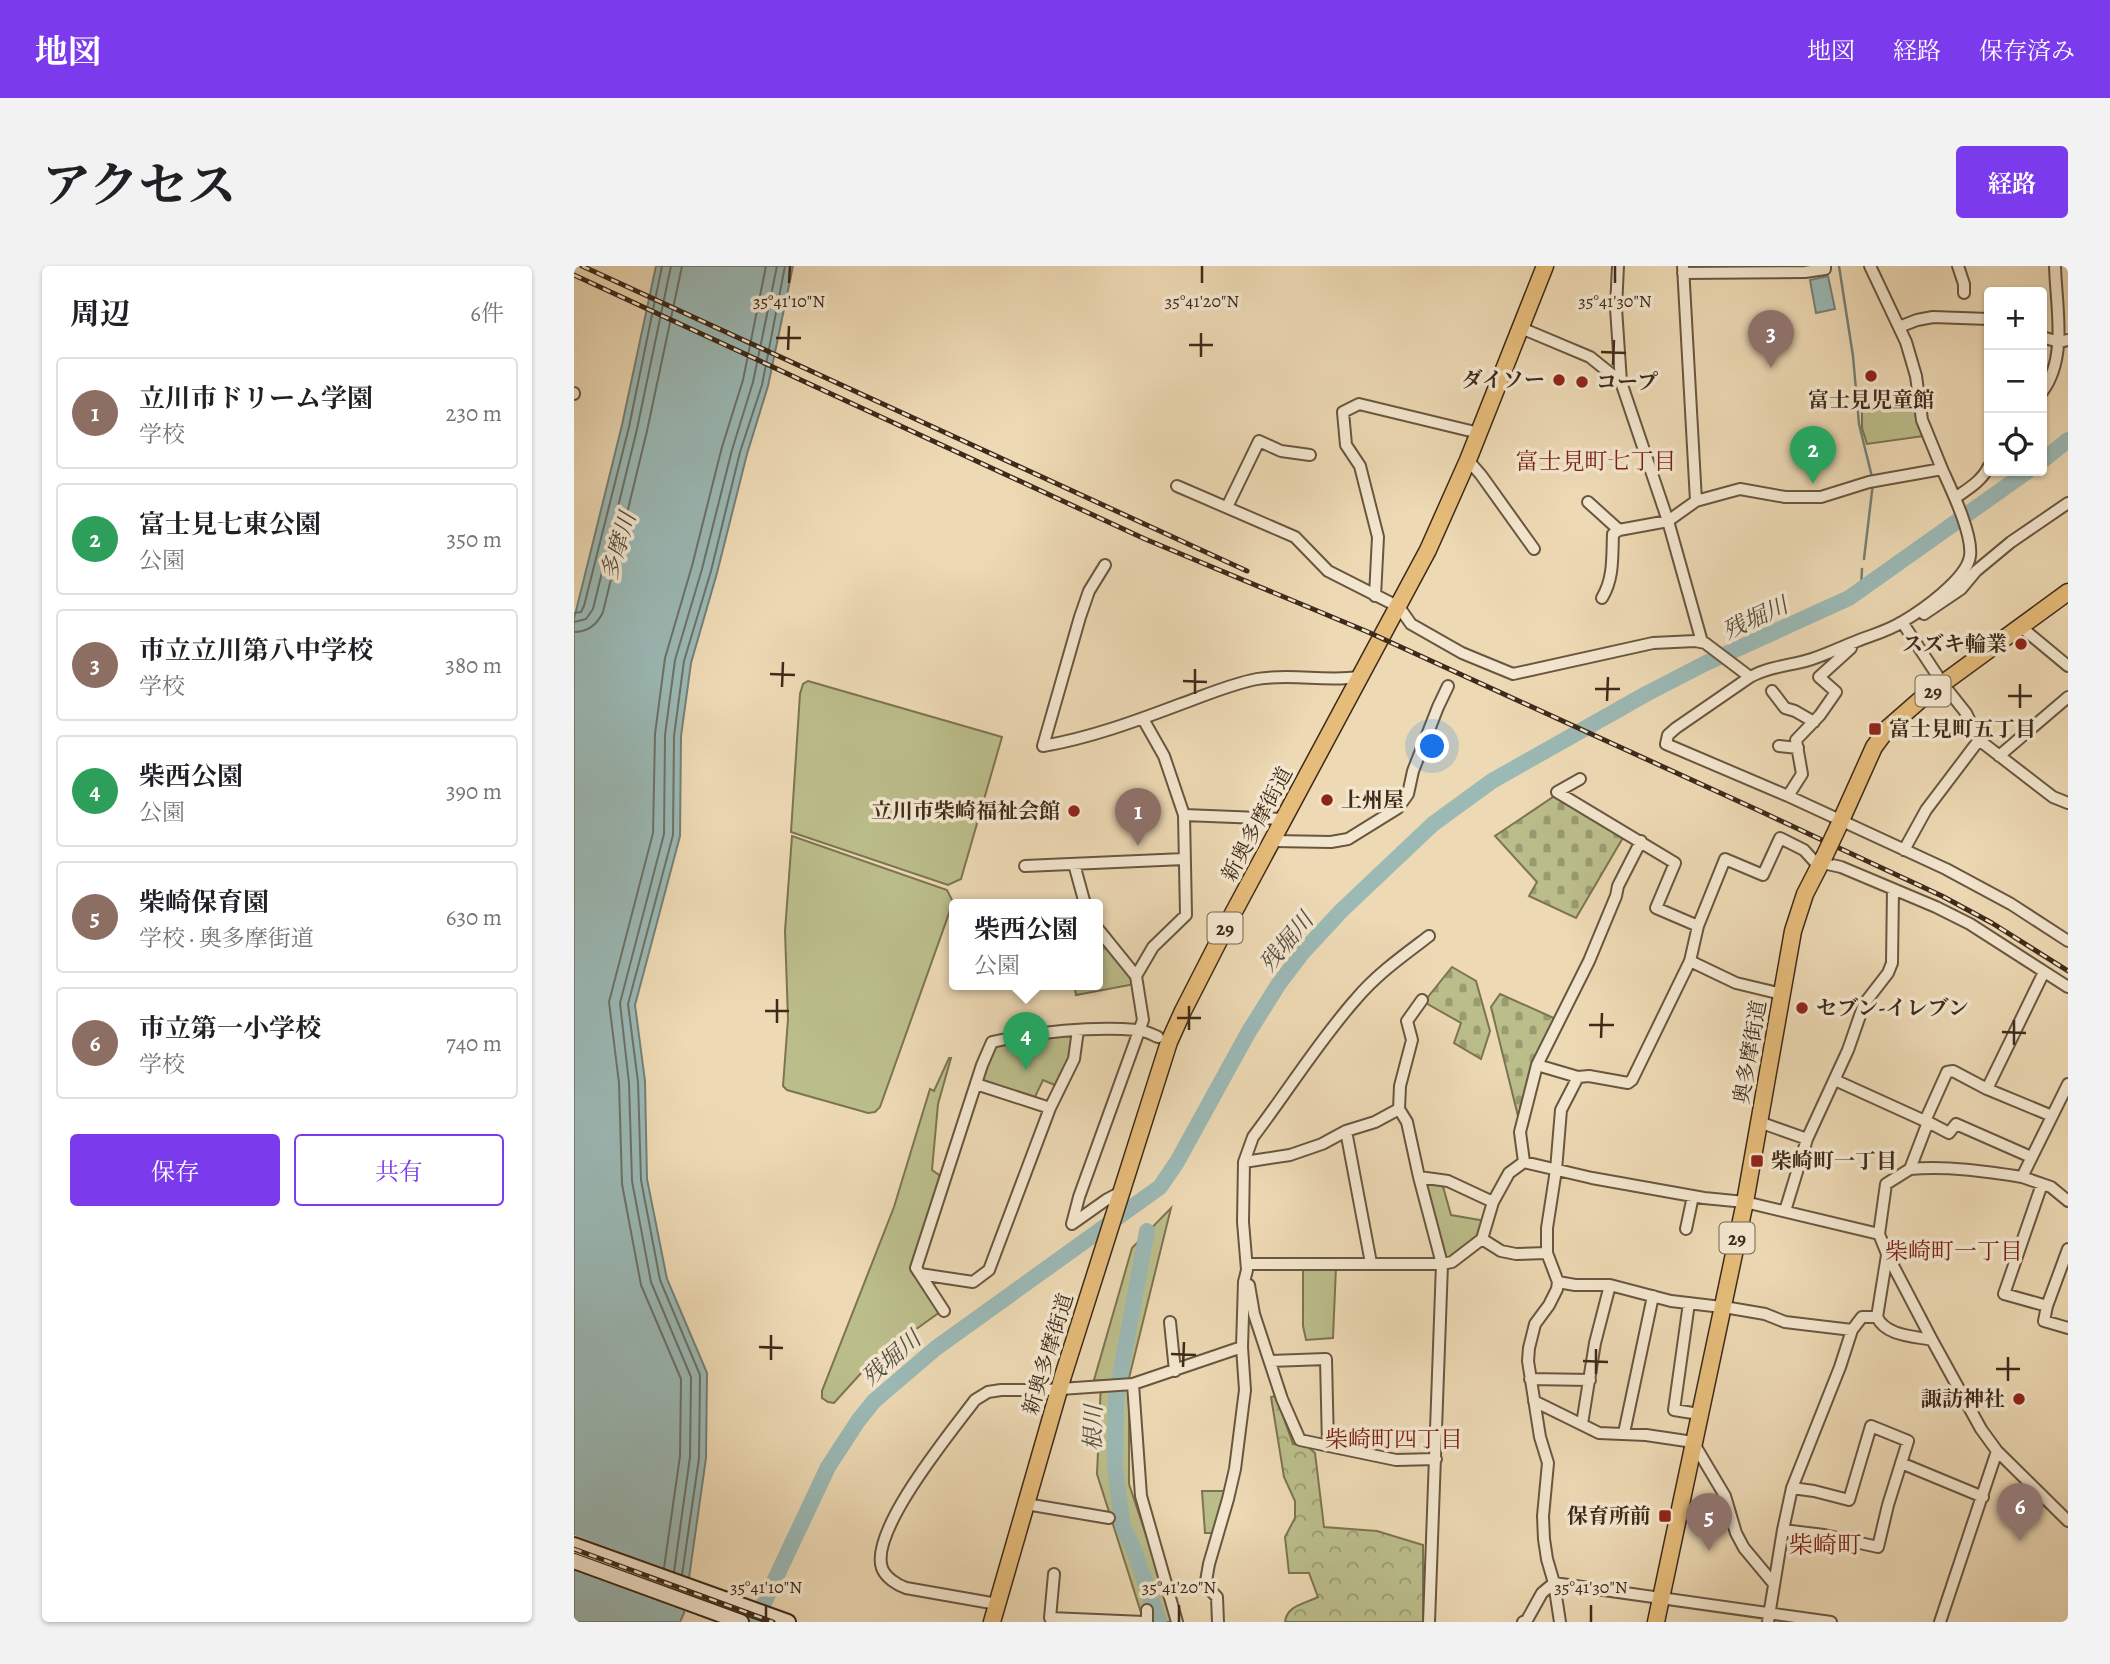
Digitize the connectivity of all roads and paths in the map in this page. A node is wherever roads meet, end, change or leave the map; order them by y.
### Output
1 (1545, 266) edge
2 (1618, 266) edge
3 (1837, 266) edge
4 (1870, 266) edge
5 (1958, 266) edge
6 (2055, 266) edge
7 (1825, 267) edge
8 (1683, 269) edge
9 (1742, 269) edge
10 (2056, 289) junction
11 (2068, 291) edge
12 (1964, 293) dead end
13 (1984, 319) edge
14 (1899, 327) junction
15 (1521, 328) junction
16 (2063, 341) edge
17 (1621, 382) junction
18 (2047, 382) edge
19 (1479, 433) junction
20 (1310, 454) dead end
21 (1468, 460) junction
22 (1942, 469) junction
23 (1984, 475) edge
24 (1177, 486) dead end
25 (1956, 499) junction
26 (1696, 501) junction
27 (1588, 502) dead end
28 (2068, 503) edge
29 (1227, 508) junction
30 (1668, 521) junction
31 (1619, 530) junction
32 (1534, 549) dead end
33 (1105, 565) dead end
34 (2068, 592) edge
35 (1375, 596) junction
36 (1602, 598) dead end
37 (1398, 607) junction
38 (1902, 622) junction
39 (2021, 627) junction
40 (1882, 632) junction
41 (1703, 642) junction
42 (2068, 666) edge
43 (1746, 673) junction
44 (1359, 677) junction
45 (1943, 684) junction
46 (1448, 686) dead end
47 (1772, 691) dead end
48 (2068, 697) edge
49 (1143, 719) junction
50 (1814, 722) junction
51 (1979, 740) junction
52 (1779, 746) dead end
53 (1798, 748) junction
54 (1999, 756) junction
55 (1580, 779) dead end
56 (1788, 796) junction
57 (2068, 803) edge
58 (1184, 815) junction
59 (1285, 819) junction
60 (1839, 823) junction
61 (1273, 841) junction
62 (1641, 841) junction
63 (1904, 850) junction
64 (1184, 859) junction
65 (1823, 860) junction
66 (1074, 864) junction
67 (1025, 866) dead end
68 (1893, 889) junction
69 (1084, 899) edge
70 (1698, 926) junction
71 (1103, 935) edge
72 (1429, 936) dead end
73 (2068, 941) edge
74 (1690, 961) junction
75 (2044, 972) junction
76 (1136, 976) junction
77 (2068, 988) edge
78 (1782, 994) junction
79 (1422, 1000) dead end
80 (1078, 1030) junction
81 (1140, 1030) junction
82 (1158, 1037) dead end
83 (1537, 1065) junction
84 (1578, 1077) junction
85 (1835, 1079) junction
86 (976, 1084) junction
87 (2068, 1084) edge
88 (1987, 1089) junction
89 (1050, 1108) junction
90 (1399, 1109) junction
91 (2052, 1116) junction
92 (1926, 1121) junction
93 (1759, 1122) junction
94 (1346, 1131) junction
95 (1807, 1139) junction
96 (2031, 1157) junction
97 (1244, 1162) junction
98 (1524, 1162) junction
99 (1910, 1169) junction
100 (1556, 1170) junction
101 (1419, 1177) junction
102 (2022, 1177) junction
103 (2042, 1184) junction
104 (1121, 1192) junction
105 (1693, 1196) junction
106 (2068, 1201) edge
107 (1493, 1202) junction
108 (1745, 1202) junction
109 (1785, 1212) junction
110 (1686, 1229) dead end
111 (1880, 1234) junction
112 (1482, 1239) junction
113 (2068, 1249) edge
114 (1547, 1253) junction
115 (1887, 1254) junction
116 (1371, 1263) junction
117 (1442, 1264) junction
118 (1247, 1267) junction
119 (920, 1274) junction
120 (1558, 1282) junction
121 (1610, 1285) junction
122 (1653, 1296) junction
123 (1689, 1303) junction
124 (2047, 1306) junction
125 (1722, 1307) junction
126 (944, 1311) dead end
127 (1877, 1317) junction
128 (1170, 1322) dead end
129 (2068, 1328) edge
130 (1852, 1330) junction
131 (1932, 1340) junction
132 (1242, 1347) junction
133 (1270, 1361) junction
134 (1175, 1371) junction
135 (1530, 1378) junction
136 (1590, 1380) junction
137 (1133, 1384) junction
138 (1059, 1389) junction
139 (1535, 1401) junction
140 (1699, 1414) junction
141 (1582, 1424) junction
142 (1624, 1433) junction
143 (1693, 1442) junction
144 (1328, 1446) junction
145 (1997, 1451) junction
146 (1436, 1459) junction
147 (1901, 1463) junction
148 (1792, 1488) junction
149 (1983, 1497) junction
150 (1026, 1504) junction
151 (1109, 1518) dead end
152 (2067, 1519) edge
153 (1783, 1530) junction
154 (574, 1545) edge
155 (574, 1561) edge
156 (1054, 1574) dead end
157 (1554, 1583) junction
158 (1774, 1584) junction
159 (1661, 1597) junction
160 (997, 1604) junction
161 (1147, 1610) dead end
162 (1769, 1618) edge
163 (741, 1622) edge
164 (788, 1622) edge
165 (992, 1622) edge
166 (1146, 1622) edge
167 (1177, 1622) edge
168 (1218, 1622) edge
169 (1429, 1622) edge
170 (1523, 1622) edge
171 (1560, 1622) edge
172 (1656, 1622) edge
173 (1831, 1622) edge
174 (1940, 1622) edge

1 - 15 main road, 新奥多摩街道 / 29
2 - 17 street
3 - 7 street
4 - 14 street
5 - 12 street
6 - 10 street
7 - 9 street
8 - 9 street
8 - 26 street
10 - 11 street
10 - 16 street
13 - 14 street
14 - 22 street
15 - 17 street
15 - 19 main road, 新奥多摩街道 / 29
16 - 18 street
17 - 30 street
19 - 21 main road, 新奥多摩街道 / 29
19 - 35 street
20 - 29 street
21 - 32 street
21 - 37 main road, 新奥多摩街道 / 29
22 - 25 street
22 - 26 street
23 - 25 street
24 - 29 street
25 - 38 street
26 - 30 street
27 - 31 street
28 - 38 street
29 - 35 street
30 - 31 street
30 - 41 street
31 - 36 street
33 - 49 street
34 - 39 main road, 奥多摩街道 / 29
35 - 37 street
37 - 41 street
37 - 44 main road, 新奥多摩街道 / 29
38 - 40 street
38 - 45 street
39 - 42 street
39 - 45 main road, 奥多摩街道 / 29
40 - 43 street
40 - 50 street
41 - 43 street
43 - 56 street
44 - 49 street
44 - 59 main road, 新奥多摩街道 / 29
45 - 51 street
45 - 60 main road, 奥多摩街道 / 29
46 - 61 street
47 - 50 street
48 - 54 street
49 - 58 street
50 - 53 street
51 - 54 street
51 - 63 street
52 - 53 street
53 - 56 street
54 - 57 street
55 - 62 street
56 - 60 street
58 - 59 street
58 - 64 street
59 - 61 main road, 新奥多摩街道 / 29
60 - 63 street
60 - 65 main road, 奥多摩街道 / 29, bridge
61 - 104 main road, 新奥多摩街道 / 29
62 - 70 street
62 - 83 street
63 - 73 street
64 - 66 street
64 - 76 street
65 - 68 street
65 - 70 street
65 - 78 main road, 奥多摩街道 / 29
66 - 67 street
66 - 69 street
68 - 75 street
68 - 85 street
70 - 74 street
71 - 76 street
72 - 97 street
74 - 78 street
74 - 84 street
75 - 77 street
75 - 88 street
76 - 81 street
78 - 93 main road, 奥多摩街道 / 29
79 - 90 street
80 - 81 street
80 - 86 street
80 - 89 street
81 - 82 street
81 - 104 street
83 - 84 street
83 - 98 street
84 - 100 street
85 - 92 street
85 - 95 street
86 - 89 street
86 - 119 street
87 - 91 street
88 - 91 street
88 - 92 street
89 - 119 street
90 - 94 street
90 - 101 street
91 - 96 street
92 - 96 street
92 - 99 street
93 - 95 street
93 - 108 main road, 奥多摩街道 / 29
94 - 97 street
94 - 116 street
95 - 109 street
96 - 102 street
97 - 118 street
98 - 100 street
98 - 107 street
99 - 102 street
99 - 111 street
100 - 105 street
100 - 114 street
101 - 107 street
101 - 117 street
102 - 103 street
103 - 106 street
103 - 124 street
104 - 138 main road, 新奥多摩街道 / 29
105 - 108 street
105 - 110 street
107 - 112 street
108 - 109 street
108 - 125 main road, 奥多摩街道 / 29
109 - 111 street
111 - 115 street
112 - 114 street
112 - 117 street
113 - 124 street
114 - 120 street
115 - 127 street
115 - 131 street
116 - 117 street
116 - 118 street
117 - 146 street
118 - 132 street
118 - 133 street
119 - 126 street
120 - 121 street
120 - 135 street
121 - 122 street
121 - 136 street
122 - 123 street
122 - 142 street
123 - 125 street
123 - 140 street
124 - 129 street
125 - 130 street
125 - 140 main road, 奥多摩街道 / 29
127 - 130 street
127 - 131 street
128 - 134 street
130 - 148 street
131 - 145 street
132 - 134 street
132 - 168 street
133 - 144 street
133 - 144 street
134 - 137 street
135 - 136 street
135 - 139 street
136 - 141 street
137 - 138 street
137 - 167 street
138 - 150 main road, 新奥多摩街道 / 29
138 - 160 street
139 - 141 street
139 - 157 street
140 - 143 main road, 奥多摩街道 / 29
141 - 142 street
142 - 143 street
143 - 158 street
143 - 159 main road, 奥多摩街道 / 29
144 - 146 street
145 - 149 street
145 - 152 street
146 - 169 street
147 - 148 street
147 - 149 street
147 - 153 street
148 - 153 street
149 - 174 street
150 - 151 street
150 - 160 main road, 新奥多摩街道 / 29
153 - 158 street
154 - 164 main road
155 - 163 main road
156 - 166 street
157 - 159 street
157 - 170 street
157 - 171 street
158 - 162 street
159 - 162 street
159 - 172 main road, 奥多摩街道 / 29
160 - 165 main road, 新奥多摩街道 / 29
161 - 166 street
162 - 173 street

